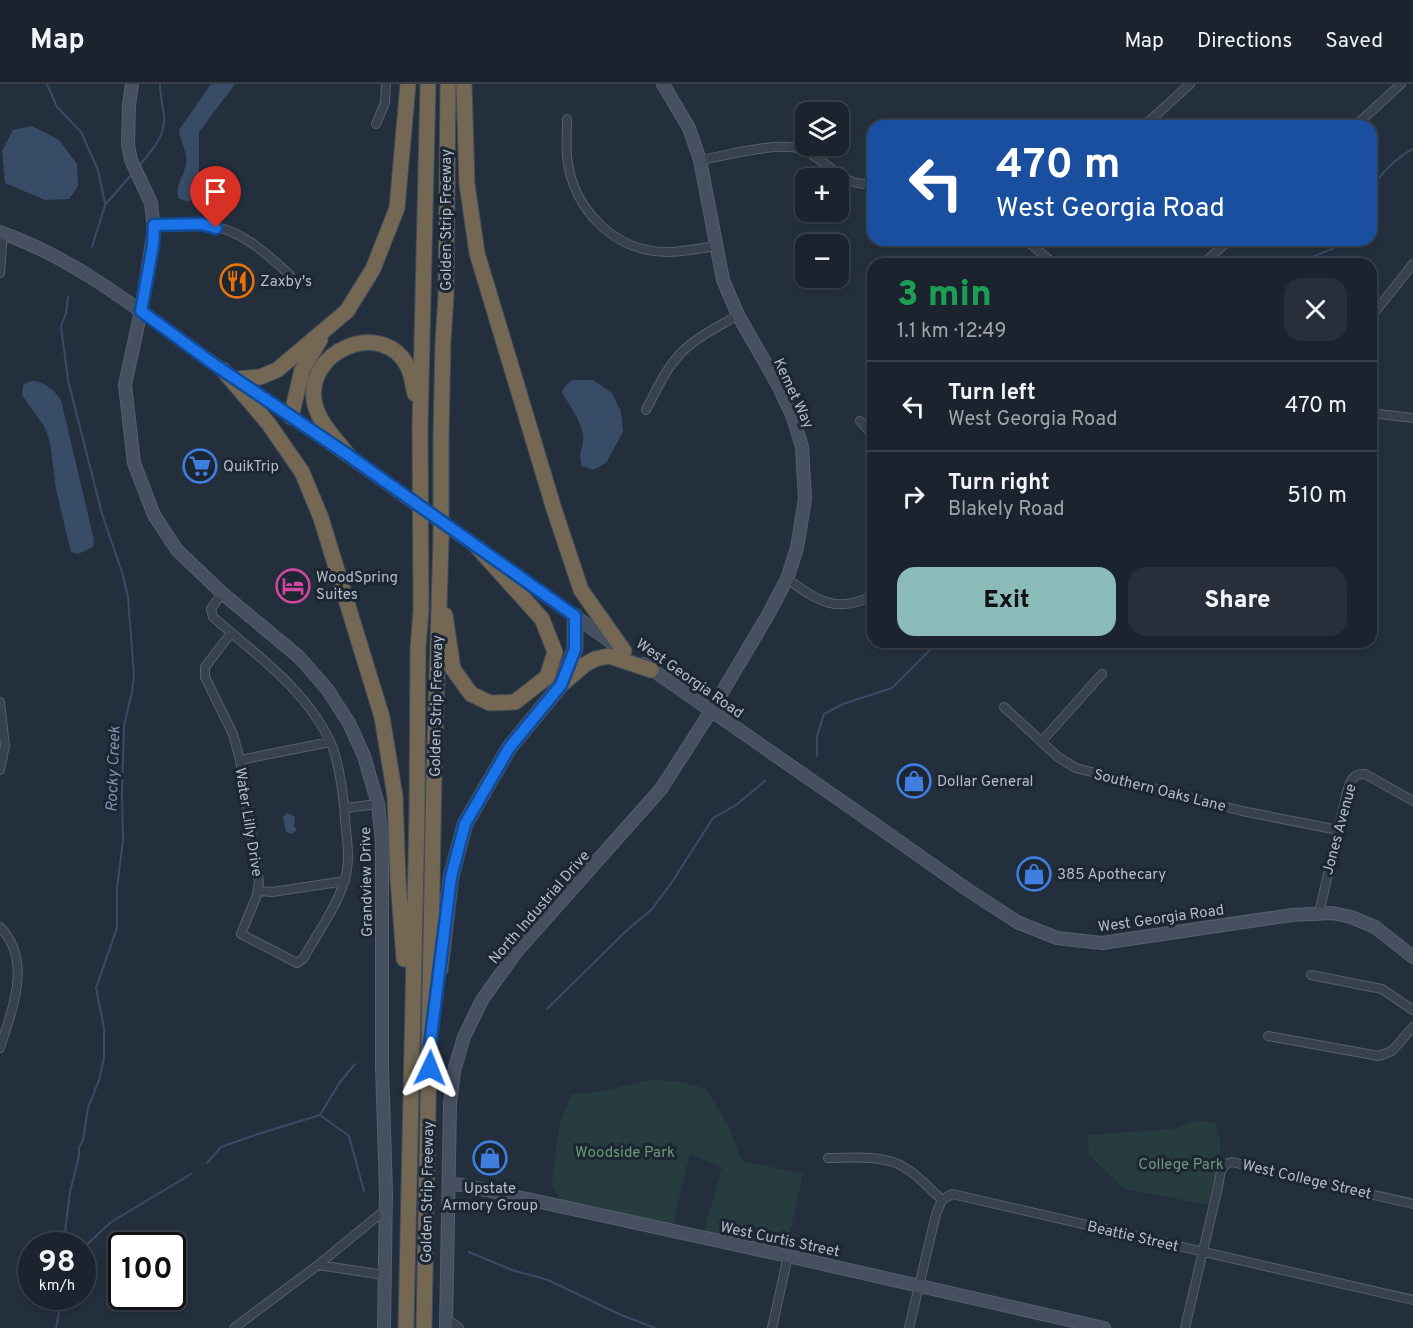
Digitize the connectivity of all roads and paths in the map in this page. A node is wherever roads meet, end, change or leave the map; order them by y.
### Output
1 (132, 84) edge
2 (386, 84) edge
3 (408, 84) edge
4 (428, 84) edge
5 (448, 84) edge
6 (464, 84) edge
7 (663, 84) edge
8 (1190, 84) edge
9 (1401, 84) edge
10 (567, 119) dead end
11 (1151, 120) edge
12 (1362, 120) edge
13 (376, 124) dead end
14 (700, 160) junction
15 (867, 183) edge
16 (154, 225) junction
17 (2, 232) edge
18 (716, 246) junction
19 (1033, 246) edge
20 (1222, 246) edge
21 (1047, 258) edge
22 (1210, 258) edge
23 (1413, 264) edge
24 (0, 273) edge
25 (291, 275) dead end
26 (1377, 309) edge
27 (141, 311) junction
28 (738, 315) junction
29 (326, 330) junction
30 (223, 370) junction
31 (236, 379) junction
32 (646, 410) dead end
33 (1377, 414) edge
34 (291, 417) junction
35 (1413, 418) edge
36 (860, 421) dead end
37 (420, 426) junction
38 (867, 429) edge
39 (348, 455) junction
40 (478, 548) junction
41 (438, 568) junction
42 (787, 579) junction
43 (222, 593) junction
44 (867, 597) edge
45 (575, 616) junction
46 (231, 633) junction
47 (624, 651) junction
48 (651, 669) junction
49 (1102, 674) dead end
50 (561, 685) junction
51 (0, 702) edge
52 (1004, 707) dead end
53 (711, 711) junction
54 (330, 742) junction
55 (1041, 742) junction
56 (240, 760) junction
57 (0, 770) edge
58 (1413, 801) edge
59 (378, 804) junction
60 (345, 808) junction
61 (1338, 830) junction
62 (345, 881) junction
63 (258, 891) junction
64 (1319, 913) junction
65 (0, 927) edge
66 (1413, 956) edge
67 (1311, 975) dead end
68 (1413, 1010) edge
69 (1413, 1027) edge
70 (1268, 1036) dead end
71 (430, 1045) junction
72 (0, 1048) edge
73 (411, 1049) junction
74 (828, 1158) dead end
75 (449, 1184) junction
76 (942, 1200) junction
77 (1413, 1204) edge
78 (385, 1210) junction
79 (1203, 1252) junction
80 (788, 1256) junction
81 (318, 1265) junction
82 (384, 1275) junction
83 (919, 1286) junction
84 (1413, 1300) edge
85 (446, 1323) edge
86 (234, 1328) edge
87 (384, 1328) edge
88 (406, 1328) edge
89 (424, 1328) edge
90 (459, 1328) edge
91 (772, 1328) edge
92 (909, 1328) edge
93 (1104, 1328) edge
94 (1185, 1328) edge

1 - 16 street, Grandview Drive
2 - 13 street
3 - 29 highway
4 - 37 highway, Golden Strip Freeway
5 - 41 highway, Golden Strip Freeway
6 - 47 highway
7 - 14 street, Kemet Way
8 - 11 street
9 - 12 street
10 - 18 street
14 - 15 street
14 - 18 street, Kemet Way
16 - 25 street
16 - 27 street, Grandview Drive
17 - 24 street
17 - 27 street, West Georgia Road
18 - 28 street, Kemet Way
19 - 21 street
20 - 22 street
23 - 26 street
27 - 30 street, West Georgia Road
27 - 43 street, Grandview Drive
28 - 32 street
28 - 42 street, Kemet Way
29 - 31 highway
29 - 34 highway
30 - 31 street, West Georgia Road
30 - 73 highway
31 - 34 street, West Georgia Road
33 - 35 street
34 - 39 street, West Georgia Road
36 - 38 street
37 - 39 highway
37 - 73 highway, Golden Strip Freeway
39 - 40 street, West Georgia Road, bridge
40 - 41 highway
40 - 45 street, West Georgia Road
41 - 71 highway, Golden Strip Freeway
42 - 44 street
42 - 53 street, Kemet Way
43 - 46 street, Water Lilly Drive
43 - 59 street, Grandview Drive
45 - 47 street, West Georgia Road
45 - 50 highway
46 - 54 street, Water Lilly Drive
46 - 56 street, Water Lilly Drive
47 - 48 street, West Georgia Road
48 - 50 highway
48 - 53 street, West Georgia Road
49 - 55 street
50 - 71 highway
51 - 57 street
52 - 55 street, Southern Oaks Lane
53 - 64 street, West Georgia Road
53 - 75 street, North Industrial Drive
54 - 56 street
54 - 60 street, Water Lilly Drive
55 - 61 street, Southern Oaks Lane
56 - 63 street, Water Lilly Drive
58 - 61 street, Jones Avenue
59 - 60 street
59 - 78 street, Grandview Drive
60 - 62 street, Water Lilly Drive
61 - 64 street, Jones Avenue
62 - 63 street
62 - 63 street, Water Lilly Drive
64 - 66 street, West Georgia Road
65 - 72 street
67 - 68 street
69 - 70 street
71 - 89 highway, Golden Strip Freeway
73 - 88 highway, Golden Strip Freeway
74 - 76 street
75 - 80 street, West Curtis Street
75 - 85 street, North Industrial Drive
76 - 79 street, Beattie Street
76 - 83 street
77 - 79 street, West College Street
78 - 81 street
78 - 82 street, Grandview Drive
79 - 84 street, Beattie Street
79 - 94 street, West College Street
80 - 83 street, West Curtis Street
80 - 91 street
81 - 82 street
81 - 86 street
82 - 87 street, Grandview Drive
83 - 92 street
83 - 93 street, West Curtis Street
85 - 90 street

